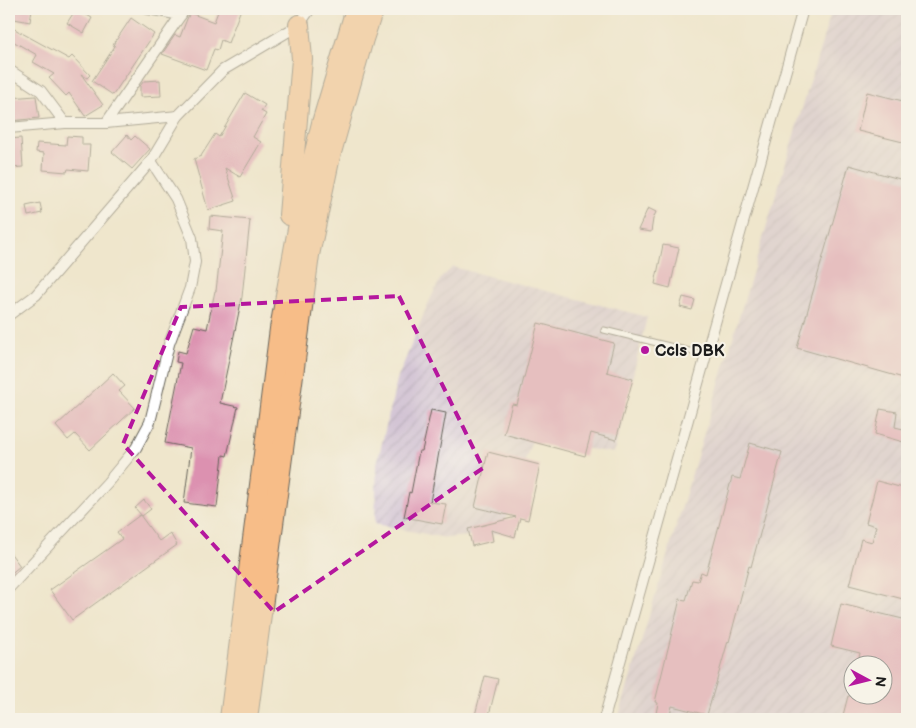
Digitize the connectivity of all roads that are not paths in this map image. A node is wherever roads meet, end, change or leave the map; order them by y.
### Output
1 (148, 9) edge
2 (356, 9) edge
3 (374, 9) edge
4 (803, 9) edge
5 (183, 12) edge
6 (305, 17) edge
7 (9, 70) edge
8 (178, 116) junction
9 (65, 123) junction
10 (106, 123) junction
11 (9, 128) edge
12 (151, 161) junction
13 (290, 278) junction
14 (9, 315) edge
15 (604, 330) dead end
16 (706, 355) junction
17 (9, 588) edge
18 (230, 719) edge
19 (247, 719) edge
20 (604, 719) edge

1 - 5 street
2 - 13 highway
3 - 19 highway
4 - 16 street
5 - 10 street
6 - 8 street
6 - 13 highway
7 - 9 street
8 - 10 street
8 - 12 street
9 - 10 street
9 - 11 street
12 - 14 street
12 - 17 street
13 - 18 highway
15 - 16 lane
16 - 20 street

